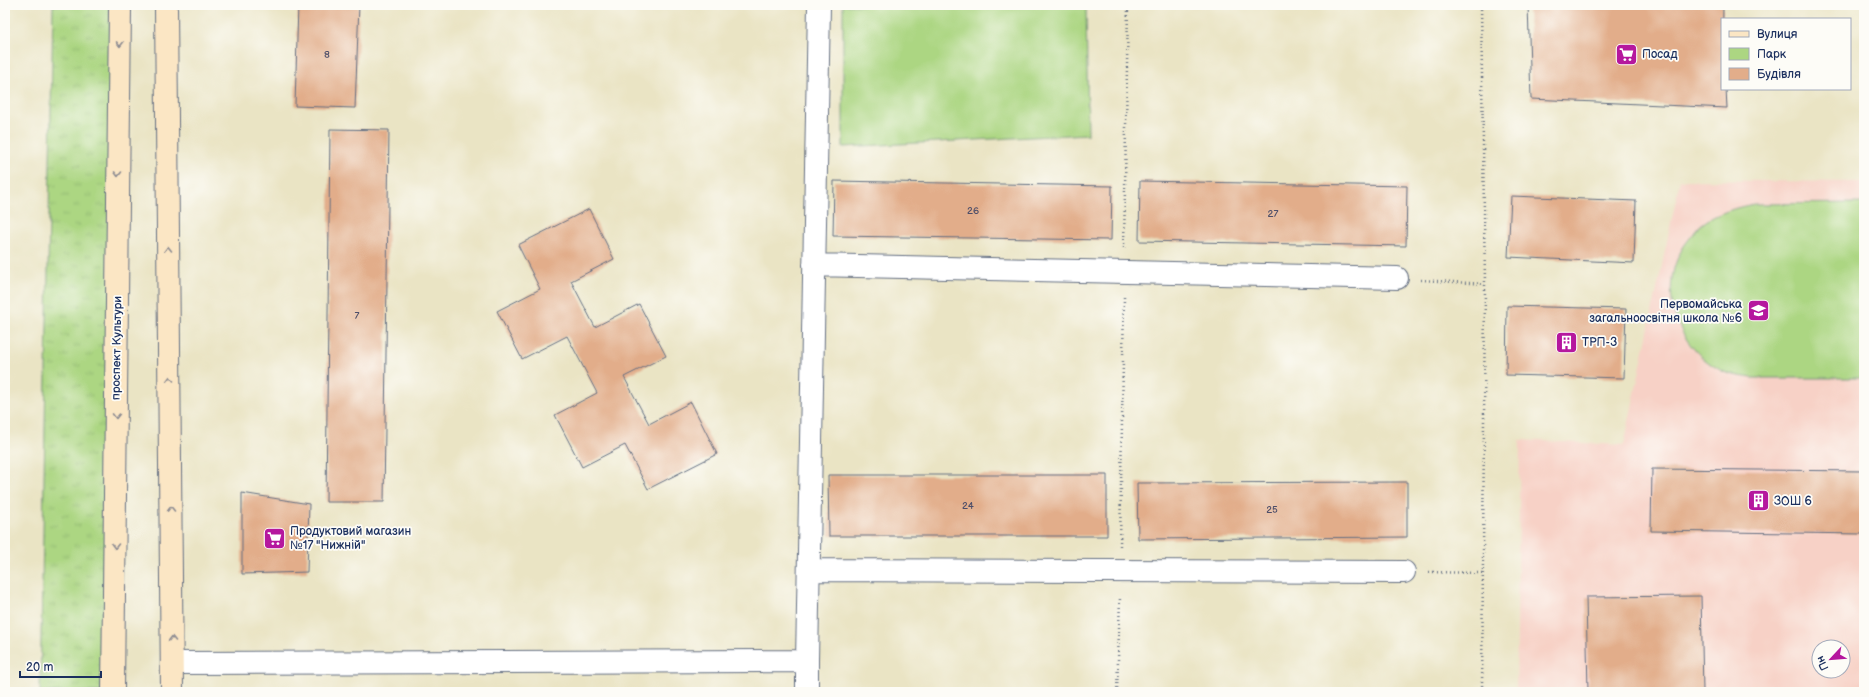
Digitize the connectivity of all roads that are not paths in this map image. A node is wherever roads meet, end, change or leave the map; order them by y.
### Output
1 (120, 5) edge
2 (166, 5) edge
3 (819, 5) edge
4 (814, 265) junction
5 (1397, 278) road end
6 (809, 570) junction
7 (1404, 572) road end
8 (807, 660) junction
9 (172, 663) junction
10 (113, 692) edge
11 (172, 692) edge
12 (807, 692) edge

1 -> 10 street, проспект Культури
9 -> 2 street
3 - 4 street
4 - 5 street
4 - 6 street
6 - 7 street
6 - 8 street
8 - 9 street
8 - 12 street
9 - 11 street

